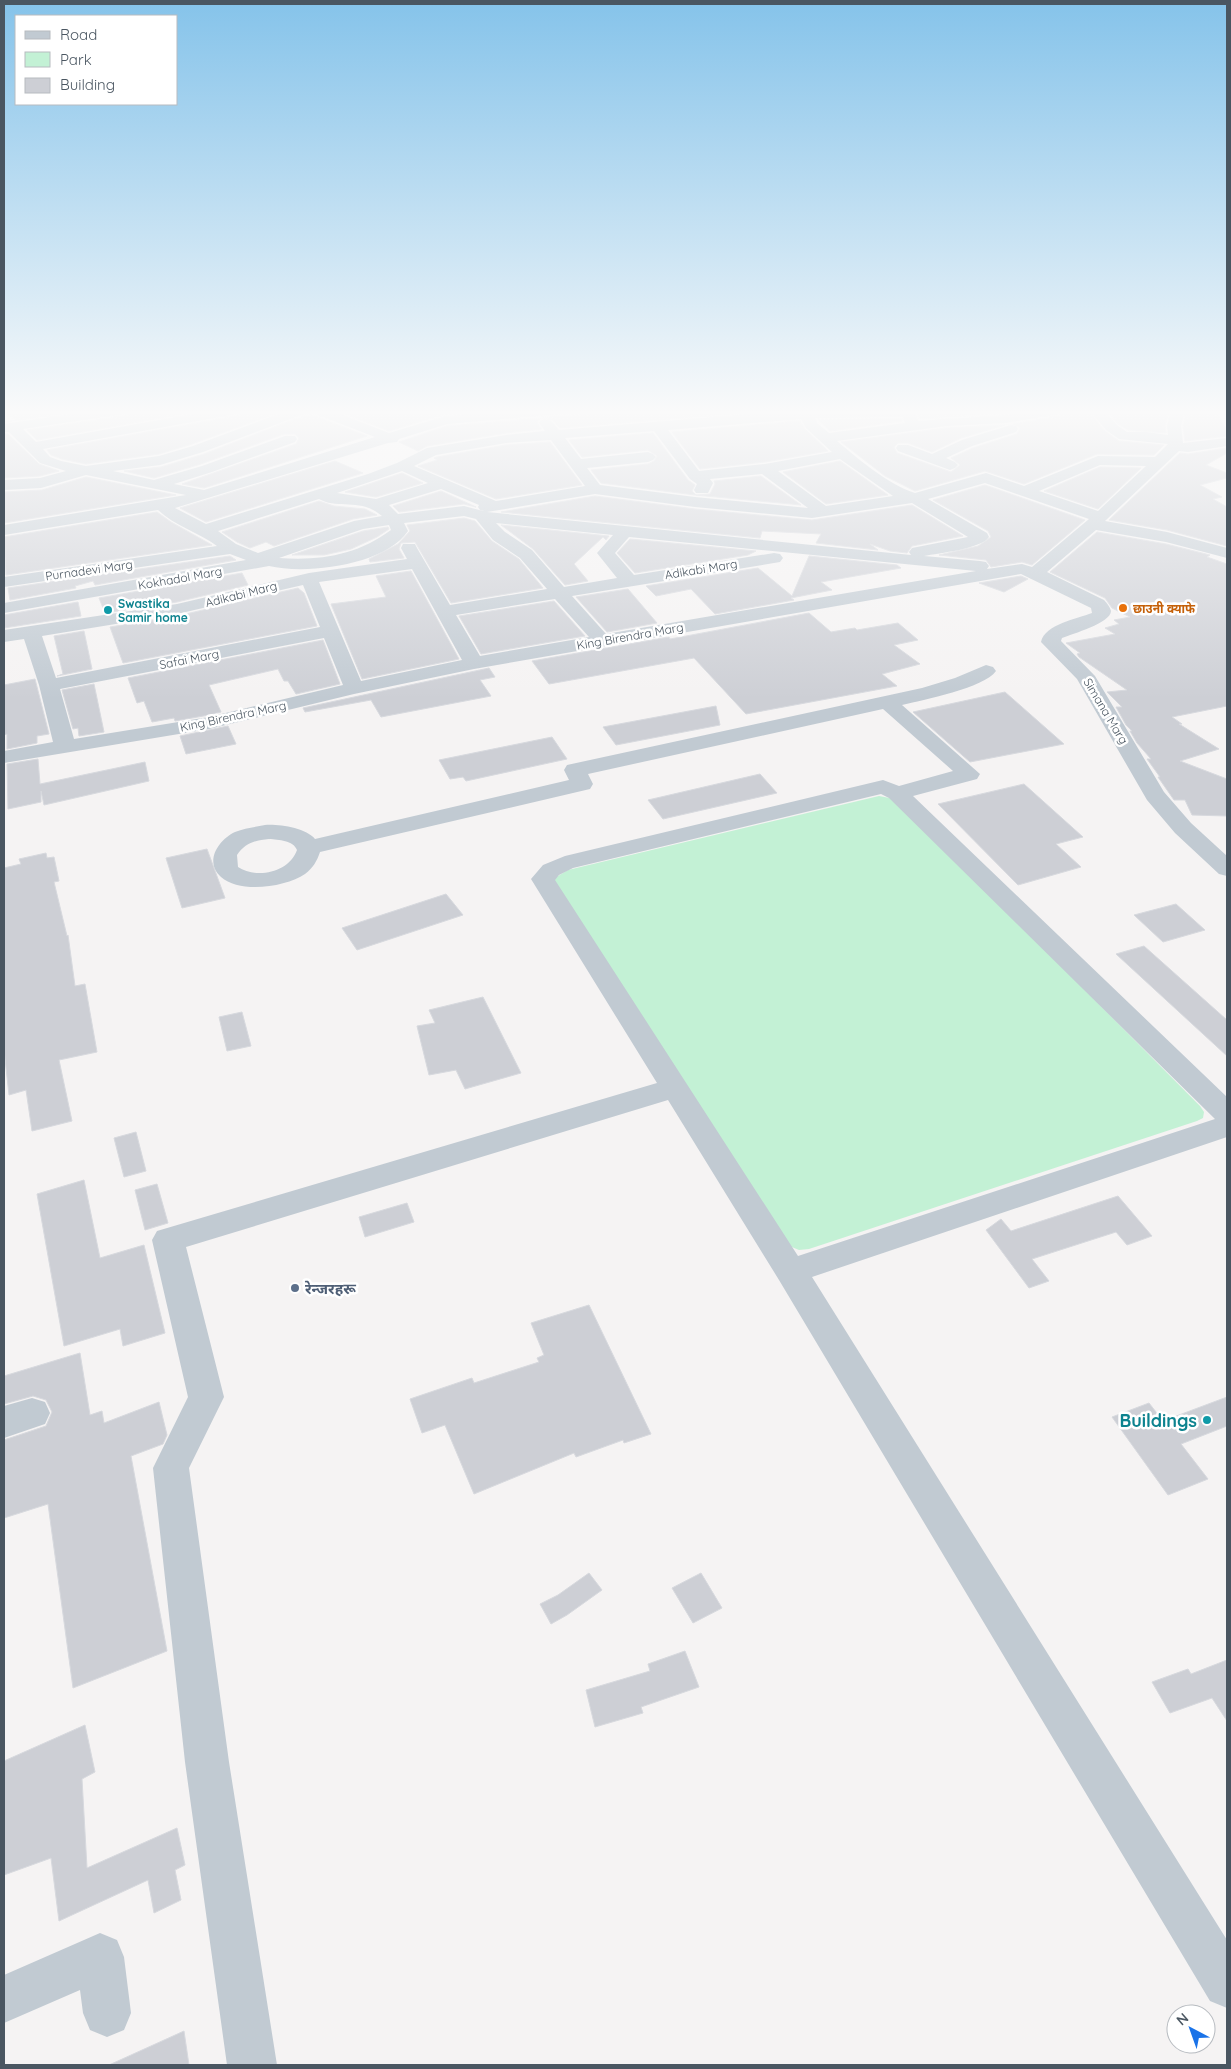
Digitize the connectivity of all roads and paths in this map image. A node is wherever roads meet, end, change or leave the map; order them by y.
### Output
1 (162, 506) edge
2 (51, 507) edge
3 (147, 507) edge
4 (280, 507) edge
5 (381, 507) edge
6 (481, 507) edge
7 (511, 507) edge
8 (746, 507) edge
9 (810, 507) edge
10 (860, 507) edge
11 (929, 507) edge
12 (1063, 507) edge
13 (1111, 507) edge
14 (52, 510) junction
15 (489, 511) junction
16 (818, 513) junction
17 (1096, 520) junction
18 (397, 525) junction
19 (4, 530) edge
20 (204, 530) junction
21 (625, 532) junction
22 (233, 549) junction
23 (800, 551) junction
24 (1227, 553) edge
25 (897, 559) junction
26 (263, 560) junction
27 (418, 563) junction
28 (1028, 571) junction
29 (309, 578) junction
30 (629, 581) junction
31 (4, 582) edge
32 (560, 592) junction
33 (4, 608) edge
34 (446, 611) junction
35 (32, 631) junction
36 (329, 631) junction
37 (4, 636) edge
38 (602, 642) junction
39 (474, 663) junction
40 (986, 671) dead end
41 (49, 685) junction
42 (354, 688) junction
43 (887, 702) junction
44 (65, 747) junction
45 (4, 757) edge
46 (897, 793) junction
47 (310, 848) dead end
48 (1227, 869) edge
49 (675, 1088) junction
50 (1227, 1114) edge
51 (1227, 1126) edge
52 (791, 1271) junction
53 (1227, 1984) edge
54 (4, 1999) edge
55 (107, 2013) dead end
56 (252, 2065) edge

1 - 20 street
2 - 14 street
3 - 14 street
4 - 20 street
5 - 18 street
6 - 15 street
7 - 15 street
8 - 16 street
9 - 16 street
10 - 16 street
11 - 25 street
12 - 17 street
13 - 17 street
14 - 19 street
15 - 18 street
15 - 21 street
15 - 32 street
16 - 23 street
17 - 24 street
17 - 28 street
18 - 26 street
18 - 26 street
18 - 27 street
20 - 22 street
21 - 23 street
21 - 30 street
22 - 26 street
22 - 31 street, Purnadevi Marg
23 - 25 street
23 - 30 street, Adikabi Marg
25 - 28 street
26 - 33 street, Kokhadol Marg
27 - 29 street, Adikabi Marg
27 - 34 street
28 - 38 street, King Birendra Marg
28 - 48 street, Simana Marg
29 - 35 street, Adikabi Marg
29 - 36 street
30 - 32 street, Adikabi Marg
32 - 34 street, Adikabi Marg
32 - 38 street
34 - 39 street
35 - 37 street, Adikabi Marg
35 - 41 street
36 - 41 street, Safai Marg
36 - 42 street
38 - 39 street, King Birendra Marg
39 - 42 street, King Birendra Marg
40 - 43 street
41 - 44 street
42 - 44 street, King Birendra Marg
43 - 46 street
43 - 47 street
44 - 45 street, King Birendra Marg
46 - 49 street
46 - 50 street
49 - 52 street
49 - 56 street
51 - 52 street
52 - 53 street
54 - 55 street

